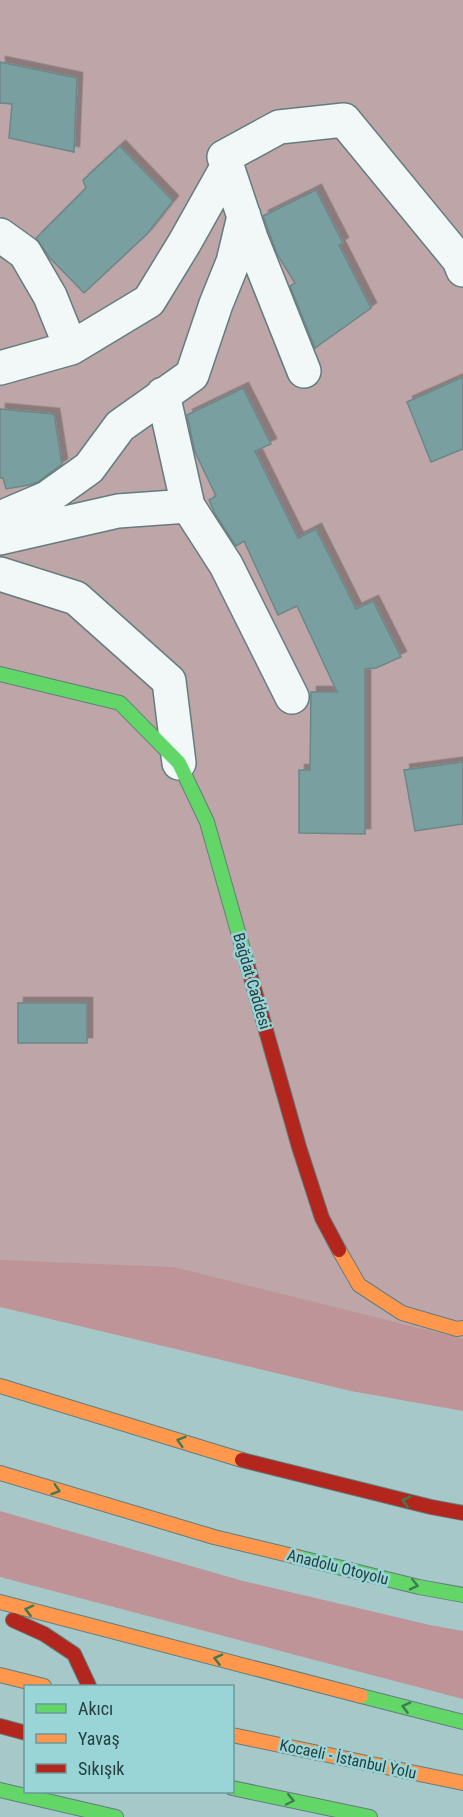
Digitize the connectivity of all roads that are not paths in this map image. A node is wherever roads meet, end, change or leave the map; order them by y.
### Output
1 (227, 167) junction
2 (244, 216) junction
3 (0, 235) edge
4 (463, 270) edge
5 (71, 348) junction
6 (0, 368) edge
7 (304, 371) dead end
8 (163, 394) junction
9 (188, 506) junction
10 (0, 518) edge
11 (0, 537) edge
12 (0, 574) edge
13 (0, 674) edge
14 (292, 697) dead end
15 (179, 763) junction
16 (463, 1328) edge
17 (0, 1386) edge
18 (0, 1473) edge
19 (463, 1513) edge
20 (463, 1595) edge
21 (0, 1602) edge
22 (0, 1614) edge
23 (0, 1675) edge
24 (40, 1685) edge
25 (90, 1685) edge
26 (463, 1722) edge
27 (0, 1726) edge
28 (24, 1732) edge
29 (234, 1735) edge
30 (463, 1783) edge
31 (234, 1788) edge
32 (0, 1790) edge
33 (55, 1804) edge
34 (116, 1817) edge
35 (370, 1817) edge

1 - 2 street
1 - 4 street
1 - 5 street
2 - 7 street
2 - 8 street
3 - 5 street
5 - 6 street
8 - 9 street
8 - 10 street
9 - 11 street
9 - 14 street
12 - 15 street
13 - 15 main road, Bağdat Caddesi
15 - 16 main road, Bağdat Caddesi
19 -> 17 main road
18 -> 20 main road, Anadolu Otoyolu
26 -> 21 main road
22 - 25 main road
23 - 24 main road
27 - 28 main road
29 - 30 main road, Kocaeli - İstanbul Yolu
31 -> 35 main road
32 - 33 main road
33 - 34 main road

